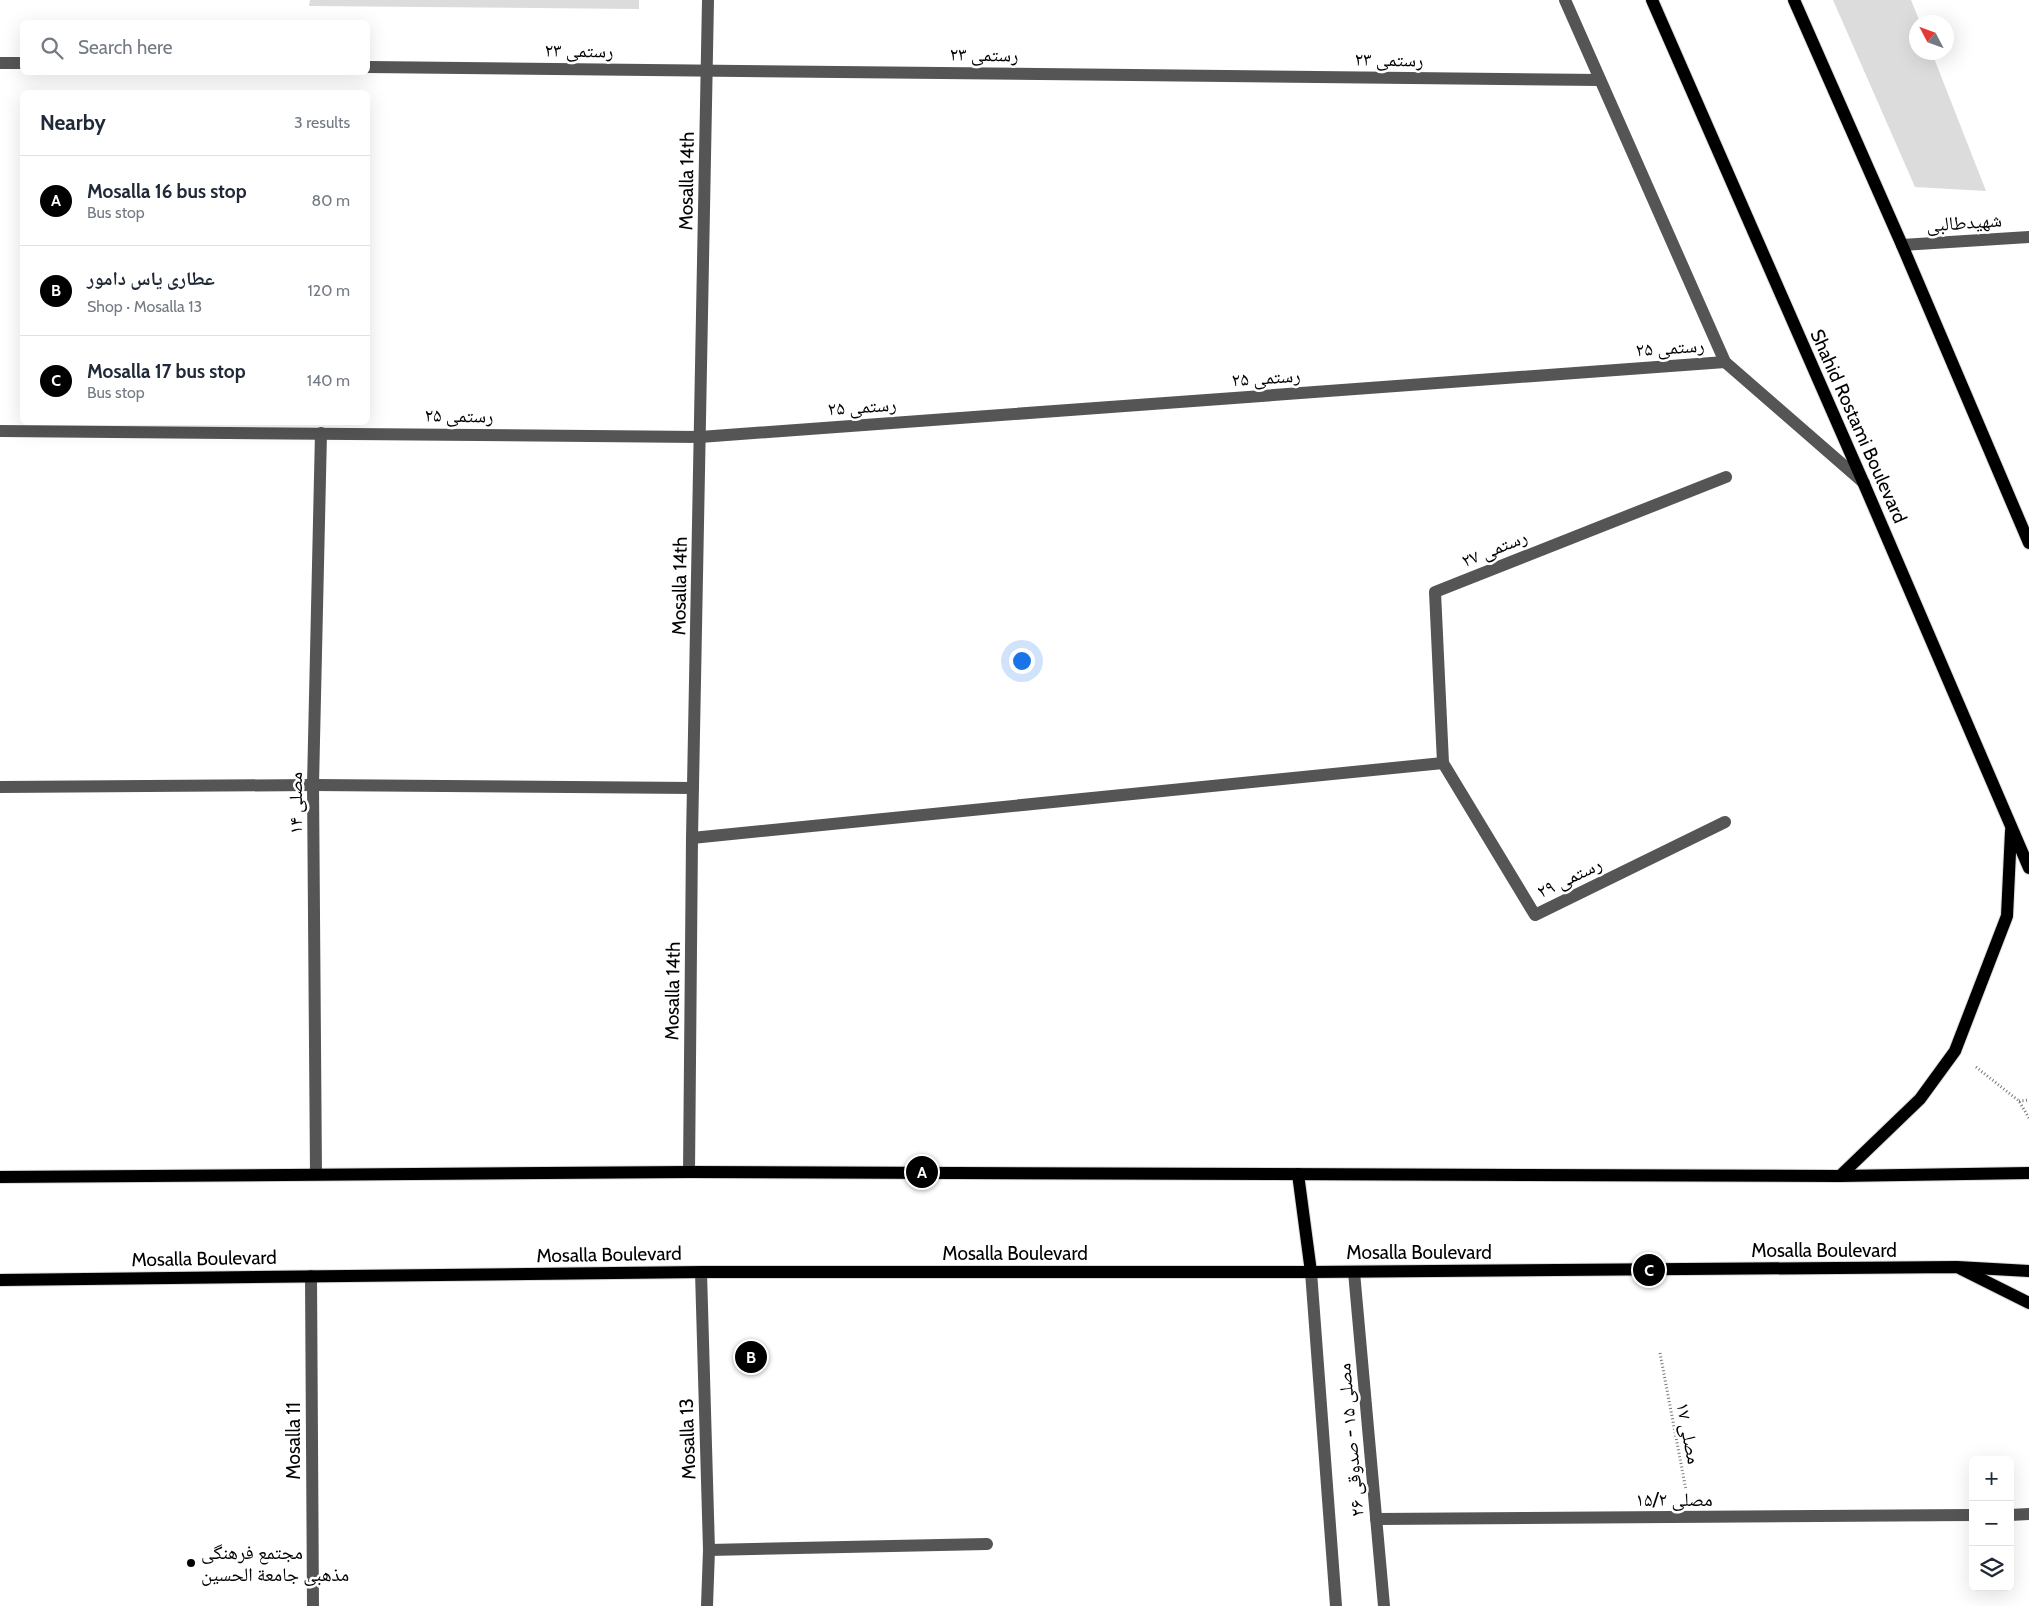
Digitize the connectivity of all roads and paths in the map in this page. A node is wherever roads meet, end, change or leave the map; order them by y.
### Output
1 (708, 0) edge
2 (1566, 0) edge
3 (1652, 0) edge
4 (1794, 0) edge
5 (0, 63) edge
6 (20, 64) edge
7 (370, 67) edge
8 (707, 70) junction
9 (1600, 80) junction
10 (2029, 237) edge
11 (1902, 246) junction
12 (1724, 362) junction
13 (0, 431) edge
14 (322, 433) junction
15 (700, 437) junction
16 (1726, 477) dead end
17 (1864, 484) junction
18 (2029, 543) edge
19 (1443, 763) junction
20 (313, 785) junction
21 (0, 787) edge
22 (694, 788) junction
23 (1725, 822) dead end
24 (2011, 826) junction
25 (692, 838) junction
26 (2029, 868) edge
27 (1955, 1051) junction
28 (2029, 1100) edge
29 (2019, 1101) junction
30 (2029, 1118) edge
31 (689, 1172) junction
32 (2029, 1173) edge
33 (316, 1174) junction
34 (1298, 1174) junction
35 (1840, 1176) junction
36 (0, 1177) edge
37 (1957, 1267) junction
38 (2029, 1271) edge
39 (701, 1272) junction
40 (1311, 1272) junction
41 (1354, 1272) junction
42 (311, 1276) junction
43 (0, 1280) edge
44 (2029, 1303) edge
45 (1660, 1353) dead end
46 (2029, 1514) edge
47 (1969, 1515) edge
48 (2014, 1515) edge
49 (1691, 1518) junction
50 (1376, 1519) junction
51 (987, 1544) dead end
52 (709, 1550) junction
53 (313, 1606) edge
54 (707, 1606) edge
55 (1336, 1606) edge
56 (1384, 1606) edge

1 - 8 street, Mosalla 14th
2 - 9 street
3 - 17 main road, Shahid Rostami Boulevard
4 - 11 main road
5 - 6 street
7 - 8 street, رستمی ۲۳
8 - 9 street, رستمی ۲۳
8 - 15 street, Mosalla 14th
9 - 12 street
10 - 11 street, شهیدطالبی
11 - 18 main road
12 - 15 street, رستمی ۲۵
12 - 17 street
13 - 14 street, رستمی ۲۵
14 - 15 street, رستمی ۲۵
14 - 20 street, مصلی ۱۴
15 - 22 street, Mosalla 14th
16 - 19 street, رستمی ۲۷
17 - 24 main road, Shahid Rostami Boulevard
19 - 23 street, رستمی ۲۹
19 - 25 street
20 - 21 street
20 - 22 street
20 - 33 street, مصلی ۱۴
22 - 25 street, Mosalla 14th
24 - 26 main road, Shahid Rostami Boulevard
24 - 27 main road
25 - 31 street, Mosalla 14th
27 - 29 path
27 - 35 main road
28 - 29 path
29 - 30 path
31 - 33 main road
31 - 34 main road
32 - 35 main road
33 - 36 main road
34 - 35 main road
34 - 40 main road
37 - 38 main road, Mosalla Boulevard
37 - 41 main road, Mosalla Boulevard
37 - 44 main road
39 - 40 main road, Mosalla Boulevard
39 - 42 main road, Mosalla Boulevard
39 - 52 street, Mosalla 13
40 - 41 main road, Mosalla Boulevard
40 - 55 street, مصلی ۱۵ - صدوقی ۲۶
41 - 50 street, مصلی ۱۵ - صدوقی ۲۶
42 - 43 main road, Mosalla Boulevard
42 - 53 street, Mosalla 11
45 - 49 path, مصلی ۱۷
46 - 48 street
47 - 49 street, مصلی ۱۵/۲
49 - 50 street, مصلی ۱۵/۲
50 - 56 street, مصلی ۱۵ - صدوقی ۲۶
51 - 52 street
52 - 54 street, Mosalla 13

